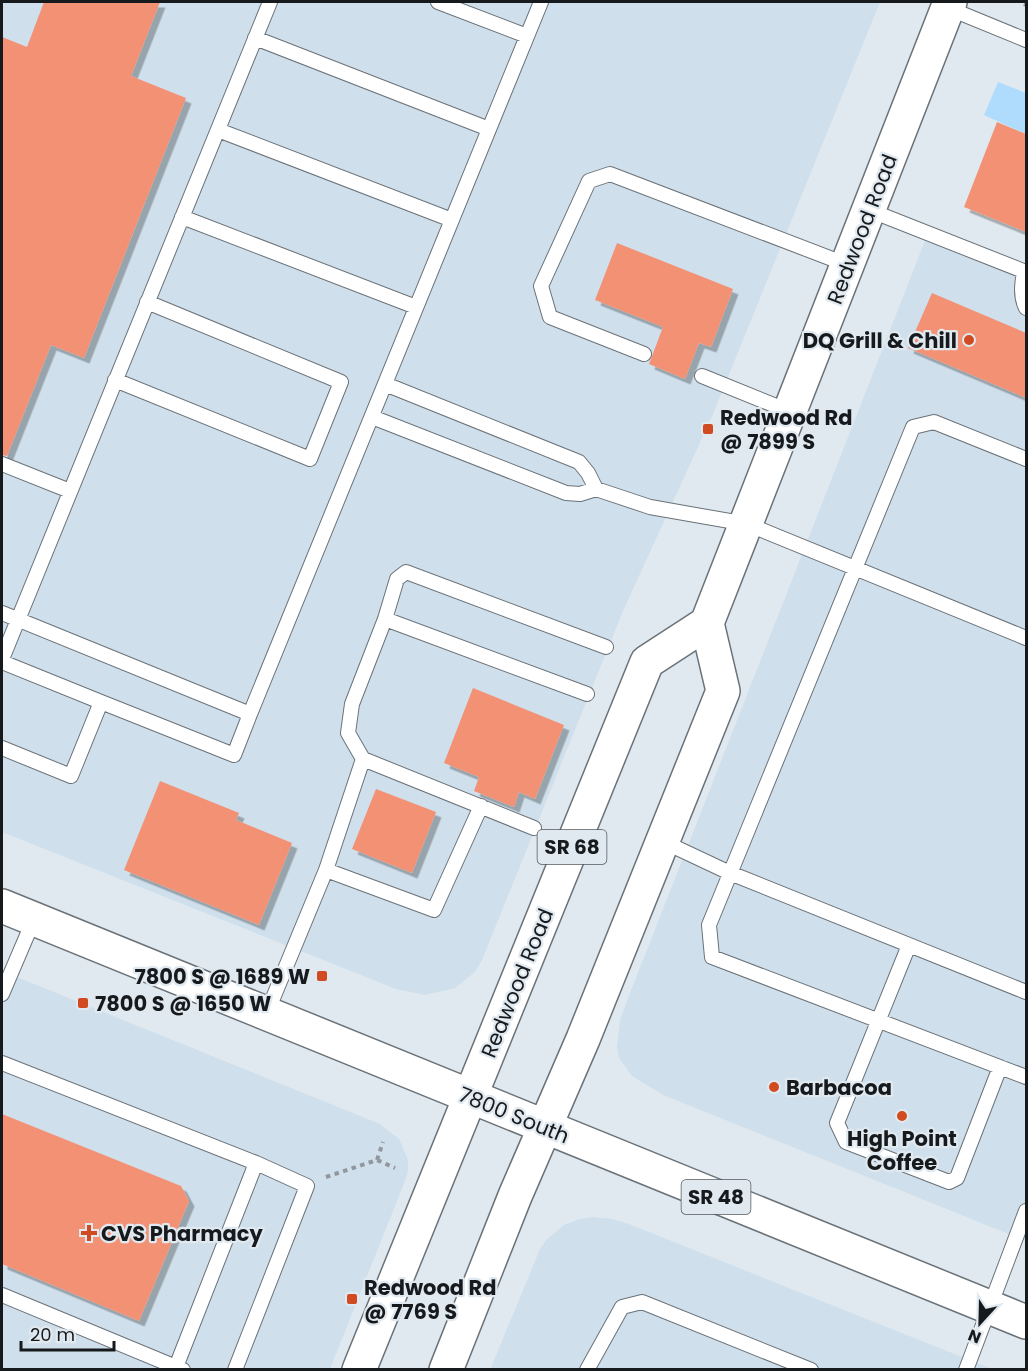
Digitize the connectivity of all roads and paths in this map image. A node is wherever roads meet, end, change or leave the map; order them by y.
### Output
1 (270, 2) edge
2 (438, 2) edge
3 (541, 2) edge
4 (949, 5) edge
5 (527, 36) junction
6 (255, 38) junction
7 (1026, 40) edge
8 (489, 129) junction
9 (218, 130) junction
10 (869, 210) junction
11 (182, 217) junction
12 (452, 220) junction
13 (848, 265) junction
14 (1025, 272) edge
15 (147, 302) junction
16 (416, 307) junction
17 (1026, 308) edge
18 (644, 354) dead end
19 (702, 376) dead end
20 (116, 380) junction
21 (385, 384) junction
22 (791, 412) junction
23 (372, 417) junction
24 (1026, 459) edge
25 (2, 464) edge
26 (596, 489) junction
27 (70, 491) junction
28 (747, 525) junction
29 (855, 569) junction
30 (2, 613) edge
31 (385, 619) junction
32 (18, 620) junction
33 (707, 623) junction
34 (1026, 638) edge
35 (606, 647) dead end
36 (2, 661) edge
37 (587, 694) dead end
38 (101, 702) junction
39 (250, 714) junction
40 (2, 748) edge
41 (363, 759) junction
42 (481, 806) junction
43 (534, 828) dead end
44 (662, 841) junction
45 (326, 870) junction
46 (730, 873) junction
47 (2, 906) edge
48 (34, 919) junction
49 (909, 945) junction
50 (1026, 992) edge
51 (2, 994) edge
52 (266, 1015) junction
53 (878, 1022) junction
54 (2, 1063) edge
55 (1000, 1067) junction
56 (1026, 1077) edge
57 (471, 1098) junction
58 (545, 1128) junction
59 (383, 1142) dead end
60 (376, 1160) junction
61 (256, 1163) junction
62 (395, 1168) dead end
63 (321, 1179) dead end
64 (1026, 1211) edge
65 (2, 1295) edge
66 (989, 1308) junction
67 (1026, 1322) edge
68 (179, 1368) edge
69 (235, 1370) edge
70 (359, 1370) edge
71 (446, 1370) edge
72 (587, 1370) edge
73 (811, 1370) edge
74 (966, 1370) edge

1 - 6 lane
2 - 5 lane
3 - 5 lane
4 - 7 lane
4 - 10 main road, Redwood Road
5 - 8 lane
6 - 8 lane
6 - 9 lane
8 - 12 lane
9 - 11 lane
9 - 12 lane
10 - 13 main road, Redwood Road
10 - 14 lane
11 - 15 lane
11 - 16 lane
12 - 16 lane
13 - 18 lane
13 - 22 main road, Redwood Road
14 - 17 lane
15 - 20 lane
15 - 20 lane
16 - 21 lane
19 - 22 lane
20 - 27 lane
21 - 23 lane
21 - 26 lane
22 - 28 main road, Redwood Road
23 - 26 lane
23 - 39 lane
24 - 29 lane
25 - 27 lane
26 - 28 lane
27 - 32 lane
28 - 29 lane
28 - 33 main road, Redwood Road
29 - 34 lane
29 - 46 lane
30 - 32 lane
31 - 35 lane
31 - 37 lane
31 - 41 lane
32 - 36 lane
32 - 39 lane
33 - 44 main road
33 - 57 main road, Redwood Road / SR 68
36 - 38 lane
38 - 39 lane
38 - 40 lane
41 - 42 lane
41 - 45 lane
42 - 43 lane
42 - 45 lane
44 - 46 lane
44 - 58 main road
45 - 52 lane
46 - 49 lane
46 - 53 lane
47 - 48 main road, 7800 South
48 - 51 lane
48 - 52 main road, 7800 South
49 - 50 lane
49 - 53 lane
52 - 57 main road, 7800 South
53 - 55 lane
53 - 55 lane
54 - 61 lane
55 - 56 lane
57 - 58 main road, 7800 South
57 - 70 main road, Redwood Road / SR 68
58 - 66 main road, 7800 South / SR 48
58 - 71 main road
59 - 60 path
60 - 62 path
60 - 63 path
61 - 68 lane
61 - 69 lane
64 - 66 lane
65 - 68 lane
66 - 67 main road, 7800 South / SR 48
66 - 74 lane
72 - 73 lane

